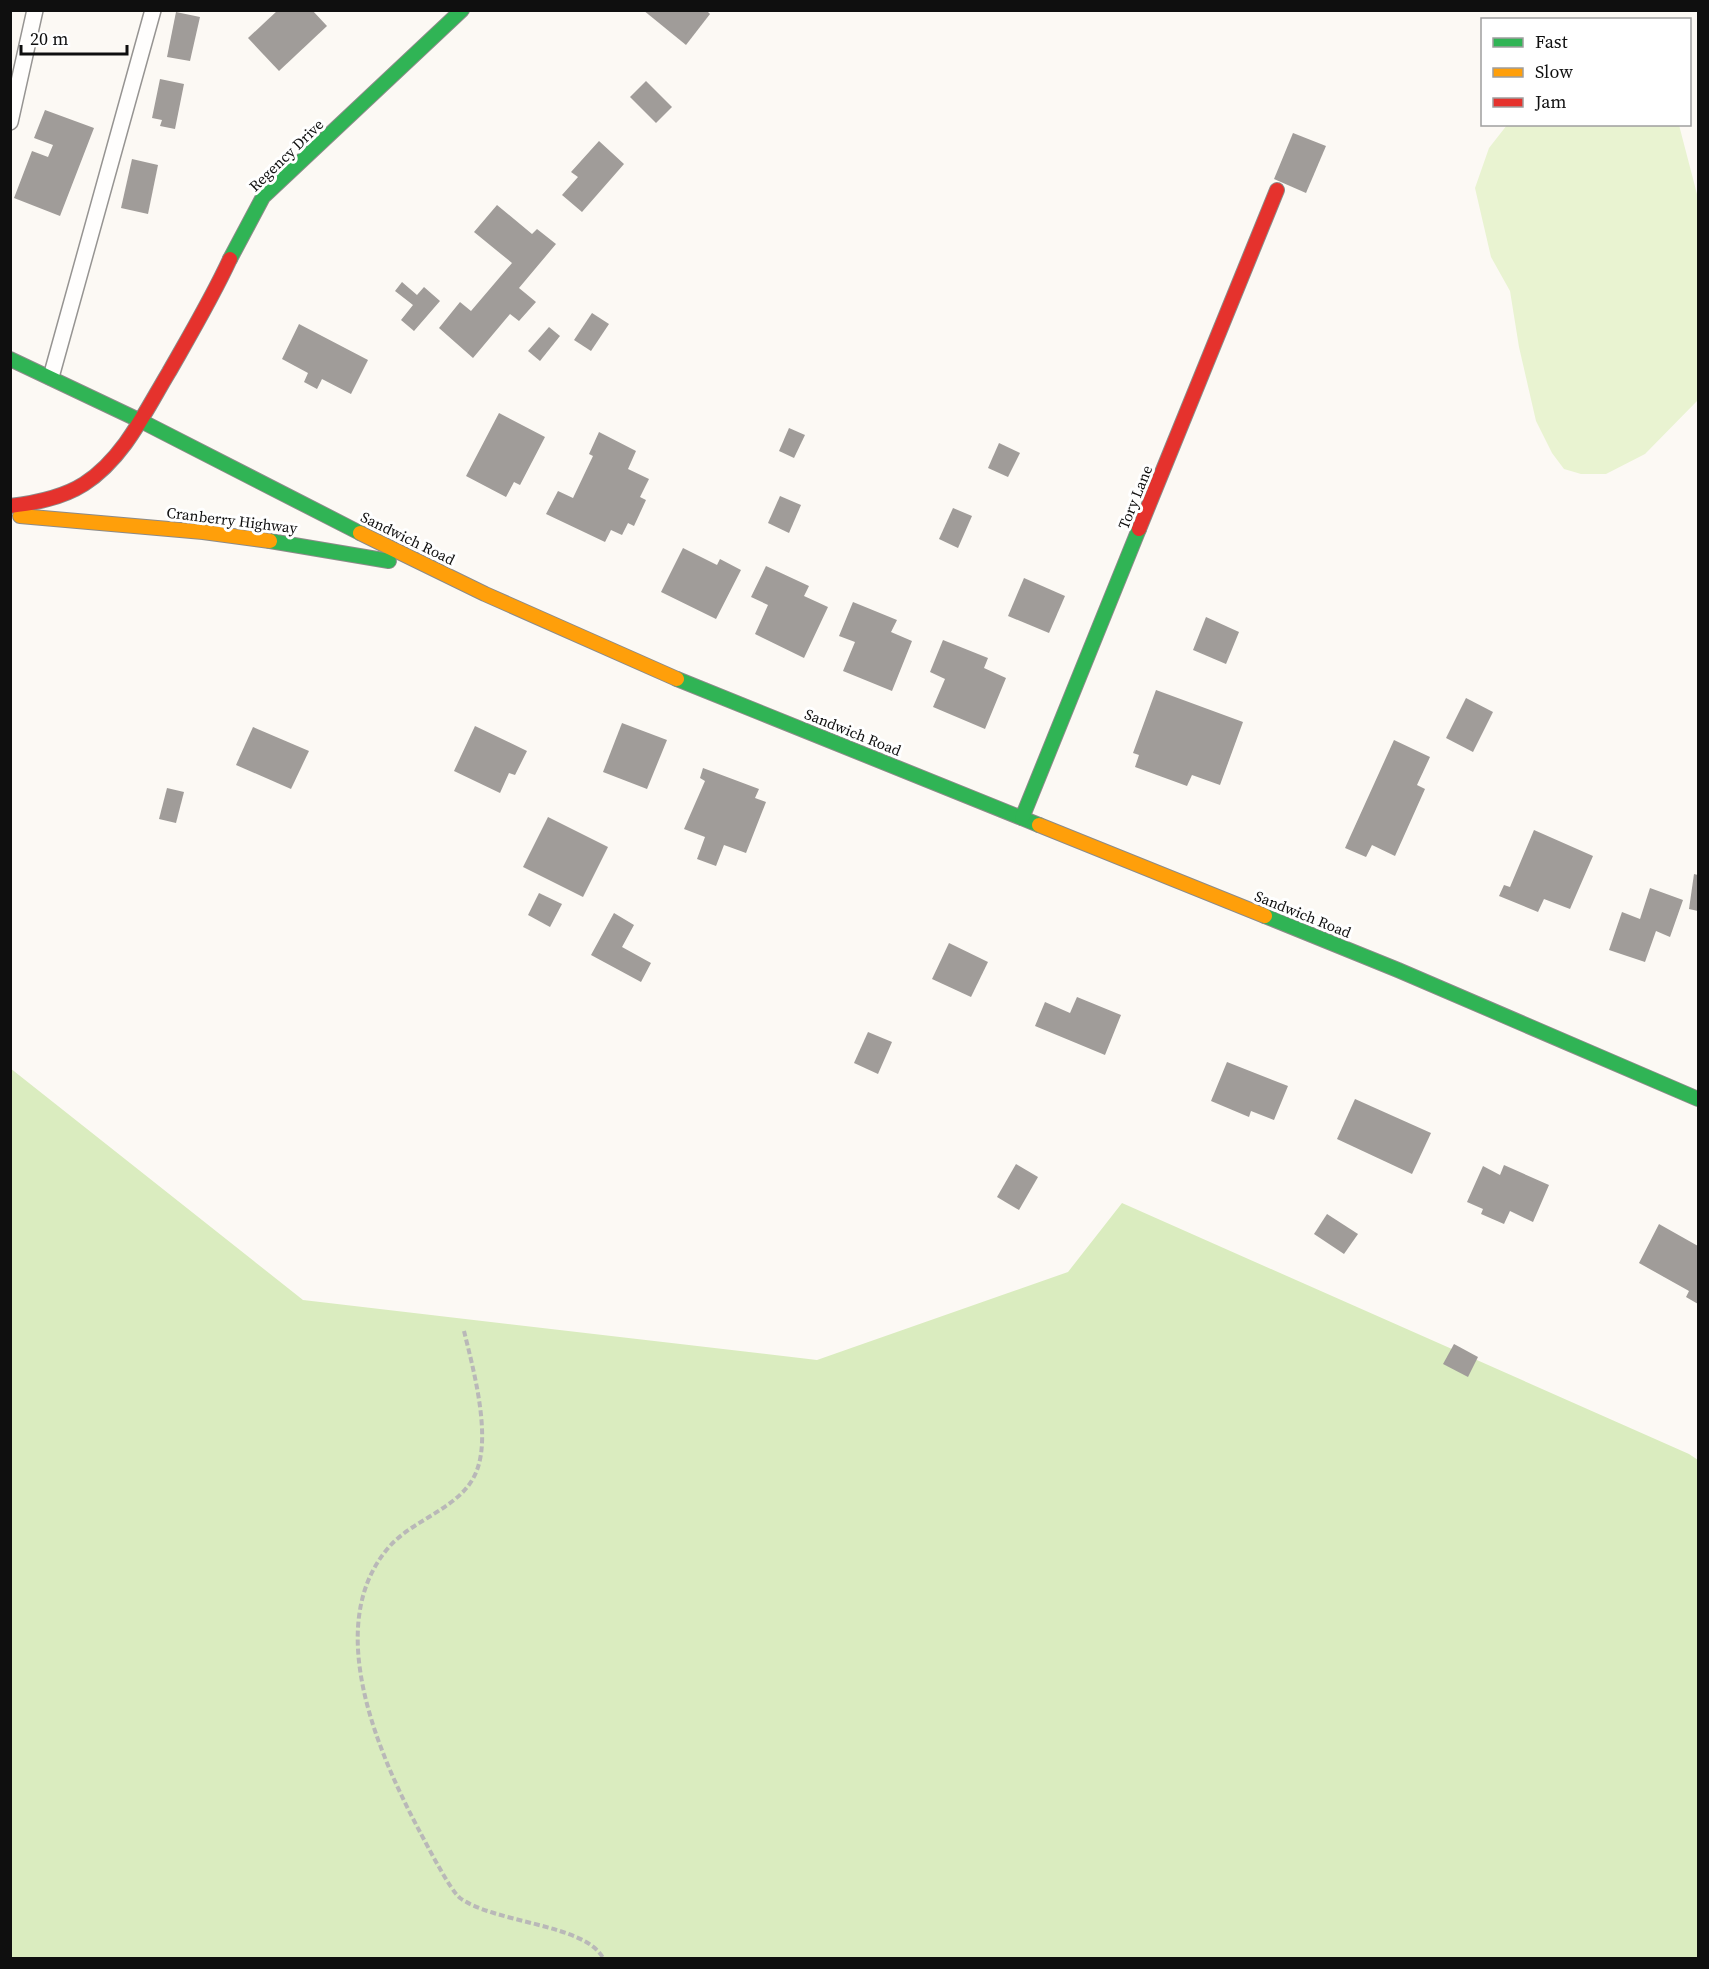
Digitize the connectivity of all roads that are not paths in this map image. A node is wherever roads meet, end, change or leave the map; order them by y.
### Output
1 (35, 10) edge
2 (153, 10) edge
3 (462, 10) edge
4 (10, 122) edge
5 (1278, 190) dead end
6 (10, 359) edge
7 (51, 377) junction
8 (141, 420) junction
9 (10, 506) edge
10 (10, 515) edge
11 (446, 575) junction
12 (1022, 818) junction
13 (1698, 1099) edge

1 - 4 lane
2 - 7 lane
3 - 8 main road, Regency Drive
5 - 12 main road, Tory Lane
6 - 7 main road, Sandwich Road
7 - 8 main road, Sandwich Road
8 - 9 main road
8 - 11 main road, Sandwich Road
10 - 11 main road, Cranberry Highway
11 - 12 main road, Sandwich Road
12 - 13 main road, Sandwich Road

